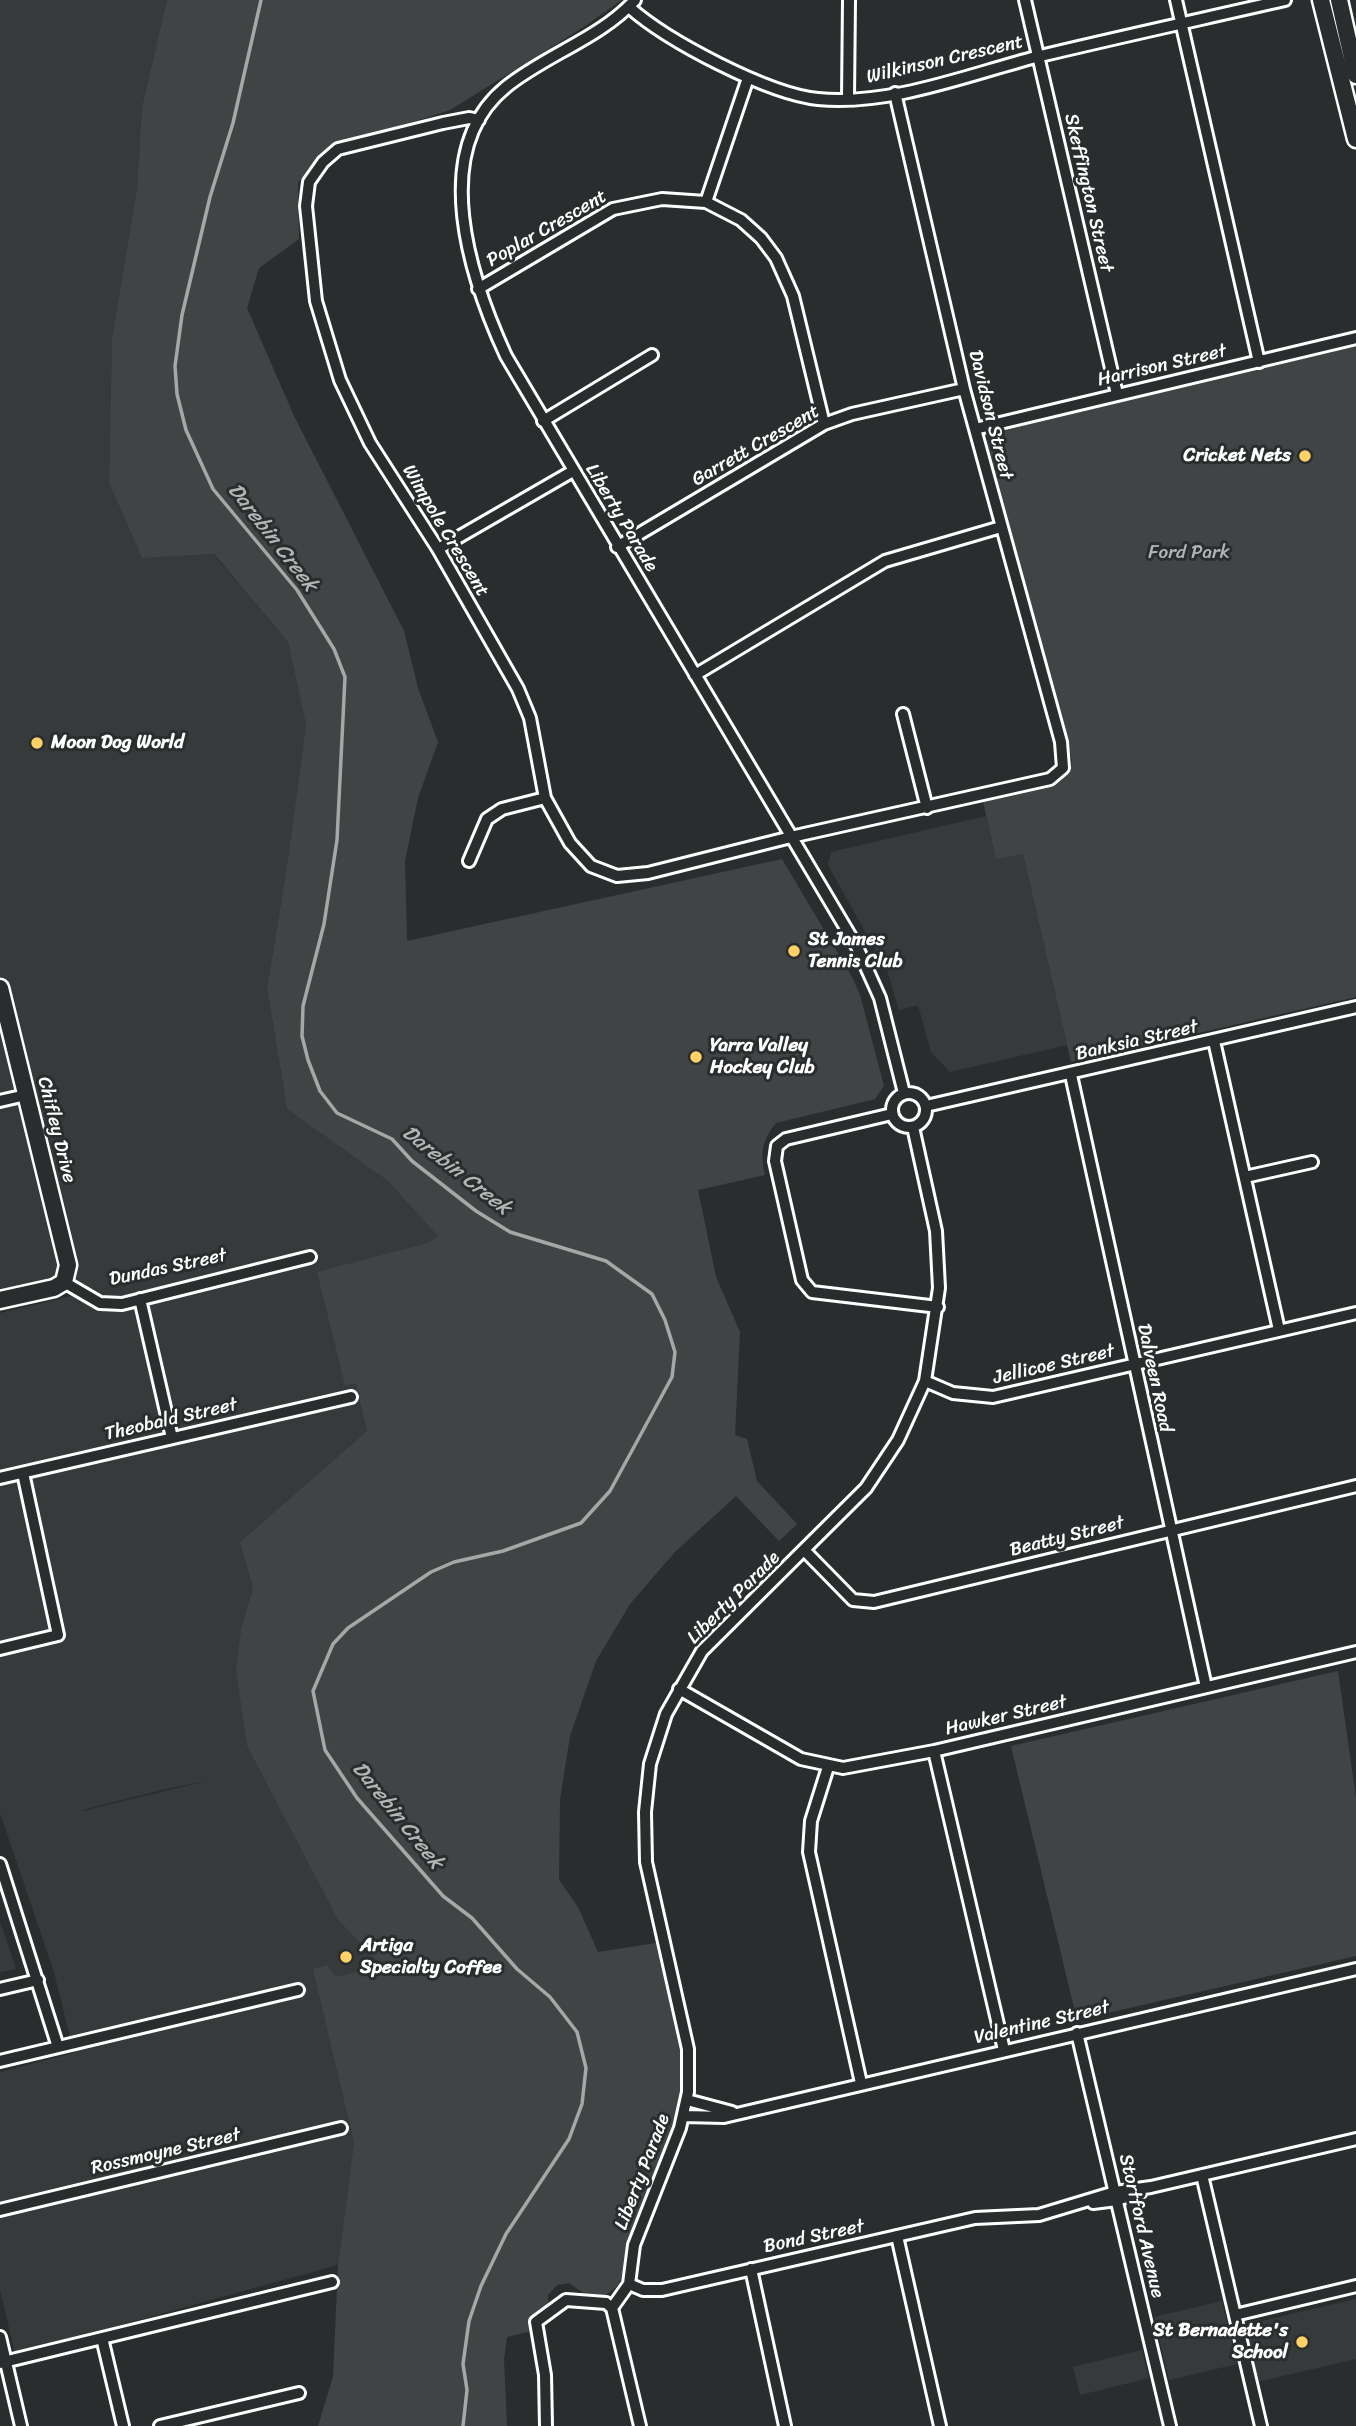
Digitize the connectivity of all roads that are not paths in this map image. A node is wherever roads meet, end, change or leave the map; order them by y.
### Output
1 (849, 0) edge
2 (1025, 0) edge
3 (1176, 0) edge
4 (1285, 0) edge
5 (1321, 0) edge
6 (1339, 0) edge
7 (632, 3) edge
8 (1181, 23) junction
9 (1039, 57) junction
10 (1356, 75) edge
11 (748, 78) junction
12 (895, 93) junction
13 (848, 98) junction
14 (479, 120) junction
15 (1356, 139) edge
16 (706, 202) junction
17 (478, 289) junction
18 (1356, 338) edge
19 (652, 355) dead end
20 (1259, 362) junction
21 (964, 389) junction
22 (1117, 394) junction
23 (543, 421) junction
24 (824, 424) junction
25 (975, 429) junction
26 (573, 471) junction
27 (1001, 527) junction
28 (617, 547) junction
29 (438, 549) junction
30 (695, 675) junction
31 (903, 714) dead end
32 (1061, 742) joint
33 (545, 798) junction
34 (927, 808) junction
35 (791, 836) junction
36 (469, 862) dead end
37 (0, 988) edge
38 (1356, 1007) edge
39 (1214, 1041) junction
40 (1070, 1075) junction
41 (904, 1093) junction
42 (26, 1095) junction
43 (0, 1101) edge
44 (926, 1107) junction
45 (892, 1114) junction
46 (913, 1127) junction
47 (1312, 1162) dead end
48 (1245, 1177) junction
49 (310, 1257) dead end
50 (64, 1282) junction
51 (140, 1299) junction
52 (0, 1300) edge
53 (938, 1307) junction
54 (1356, 1313) edge
55 (1279, 1330) junction
56 (1133, 1364) junction
57 (925, 1381) junction
58 (351, 1397) dead end
59 (172, 1438) junction
60 (23, 1473) junction
61 (0, 1478) edge
62 (1356, 1486) edge
63 (1169, 1531) junction
64 (806, 1552) junction
65 (0, 1649) edge
66 (1356, 1652) edge
67 (1206, 1687) junction
68 (679, 1689) junction
69 (934, 1751) junction
70 (828, 1767) junction
71 (0, 1864) edge
72 (1356, 1969) edge
73 (38, 1980) junction
74 (0, 1989) edge
75 (298, 1990) dead end
76 (1077, 2033) junction
77 (58, 2047) junction
78 (1004, 2050) junction
79 (0, 2061) edge
80 (861, 2083) junction
81 (687, 2100) junction
82 (735, 2113) junction
83 (684, 2116) junction
84 (341, 2128) dead end
85 (1356, 2139) edge
86 (1202, 2175) junction
87 (1116, 2196) junction
88 (0, 2210) edge
89 (897, 2236) junction
90 (751, 2269) junction
91 (332, 2283) dead end
92 (629, 2284) junction
93 (1356, 2287) edge
94 (612, 2308) junction
95 (1235, 2315) junction
96 (0, 2337) edge
97 (102, 2338) junction
98 (3, 2362) edge
99 (299, 2393) dead end
100 (21, 2426) edge
101 (123, 2426) edge
102 (160, 2426) edge
103 (546, 2426) edge
104 (640, 2426) edge
105 (785, 2426) edge
106 (940, 2426) edge
107 (1170, 2426) edge
108 (1261, 2426) edge

1 - 13 street
2 - 9 street, Skeffington Street
3 - 8 street
4 - 8 street, Wilkinson Crescent
5 - 15 street
6 - 10 street
7 - 11 street, Wilkinson Crescent
7 - 14 street, Liberty Parade
8 - 9 street, Wilkinson Crescent
8 - 20 street
9 - 12 street, Wilkinson Crescent
9 - 22 street, Skeffington Street
11 - 13 street, Wilkinson Crescent
11 - 16 street
12 - 13 street, Wilkinson Crescent
12 - 21 street, Davidson Street
14 - 17 street, Liberty Parade
14 - 29 street, Wimpole Crescent
16 - 17 street, Poplar Crescent
16 - 24 street, Poplar Crescent
17 - 23 street, Liberty Parade
18 - 20 street, Harrison Street
19 - 23 street
20 - 22 street, Harrison Street
21 - 24 street, Garrett Crescent
21 - 25 street, Davidson Street
22 - 25 street, Harrison Street
23 - 26 street, Liberty Parade
24 - 28 street, Garrett Crescent
25 - 27 street, Davidson Street
26 - 28 street, Liberty Parade
26 - 29 street
27 - 30 street
27 - 32 street, Davidson Street
28 - 30 street, Liberty Parade
29 - 33 street, Wimpole Crescent
30 - 35 street, Liberty Parade
31 - 34 street
32 - 34 street, Wimpole Crescent
33 - 35 street, Wimpole Crescent
33 - 36 street
34 - 35 street, Wimpole Crescent
35 - 41 street, Liberty Parade
37 - 42 street, Chifley Drive
38 - 39 street, Banksia Street
39 - 40 street, Banksia Street
39 - 48 street
40 - 44 street, Banksia Street
40 - 56 street, Dalveen Road
41 - 44 street
41 - 45 street
42 - 43 street
42 - 50 street, Chifley Drive
44 - 46 street
45 - 46 street
45 - 53 street
46 - 53 street, Liberty Parade
47 - 48 street
48 - 55 street
49 - 51 street, Dundas Street
50 - 51 street, Dundas Street
50 - 52 street
51 - 59 street
53 - 57 street, Liberty Parade
54 - 55 street, Jellicoe Street
55 - 56 street, Jellicoe Street
56 - 57 street, Jellicoe Street
56 - 63 street, Dalveen Road
57 - 64 street, Liberty Parade
58 - 59 street, Theobald Street
59 - 60 street, Theobald Street
60 - 61 street, Theobald Street
60 - 65 street
62 - 63 street, Beatty Street
63 - 64 street, Beatty Street
63 - 67 street, Dalveen Road
64 - 68 street, Liberty Parade
66 - 67 street, Hawker Street
67 - 69 street, Hawker Street
68 - 70 street, Hawker Street
68 - 81 street, Liberty Parade
69 - 70 street, Hawker Street
69 - 78 street
70 - 80 street
71 - 73 street
72 - 76 street, Valentine Street
73 - 74 street
73 - 77 street
75 - 77 street
76 - 78 street, Valentine Street
76 - 87 street, Stortford Avenue
77 - 79 street
78 - 80 street, Valentine Street
80 - 82 street, Valentine Street
81 - 82 street, Valentine Street
81 - 83 street, Liberty Parade
82 - 83 street, Valentine Street
83 - 92 street, Liberty Parade
84 - 88 street, Rossmoyne Street
85 - 86 street, Bond Street
86 - 87 street, Bond Street
86 - 95 street
87 - 89 street, Bond Street
87 - 107 street, Stortford Avenue
89 - 90 street, Bond Street
89 - 106 street
90 - 92 street, Bond Street
90 - 105 street
91 - 97 street
92 - 94 street
93 - 95 street
94 - 103 street
94 - 104 street
95 - 108 street
96 - 98 street
97 - 98 street
97 - 101 street
98 - 100 street
99 - 102 street

